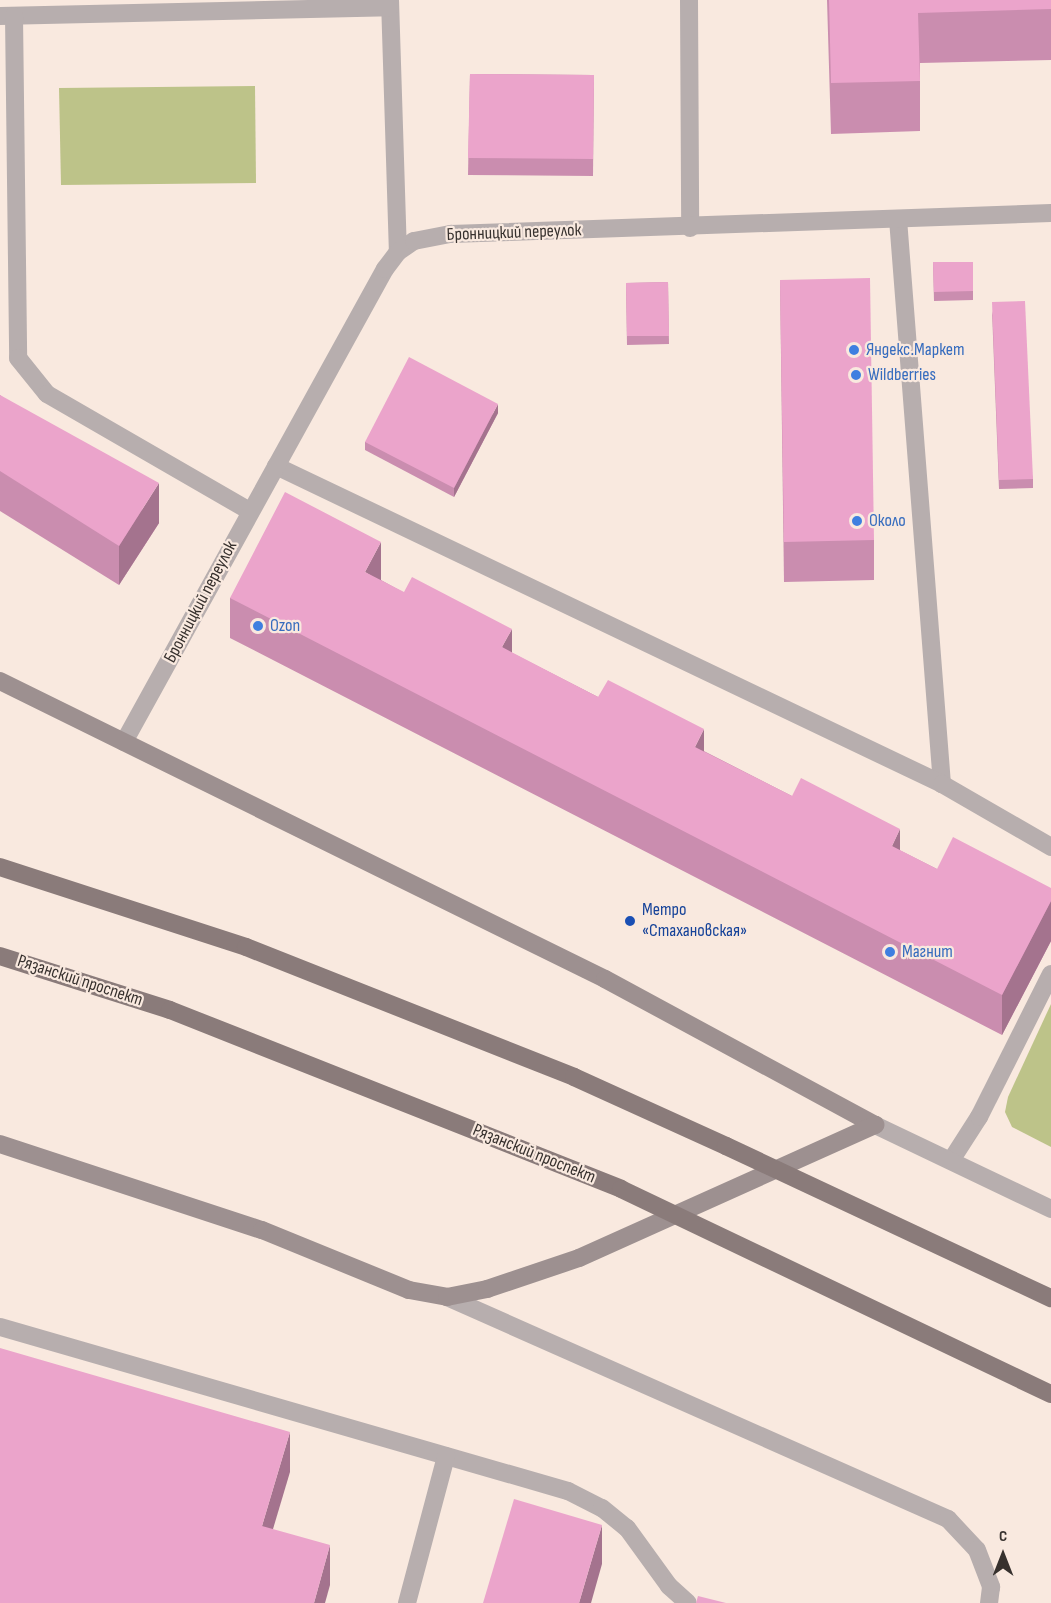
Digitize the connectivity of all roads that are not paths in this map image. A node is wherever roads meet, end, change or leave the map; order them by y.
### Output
1 (689, 0) edge
2 (390, 4) edge
3 (7, 16) edge
4 (1051, 213) edge
5 (898, 219) junction
6 (690, 228) junction
7 (398, 252) junction
8 (276, 466) junction
9 (250, 511) junction
10 (0, 681) edge
11 (124, 742) junction
12 (942, 784) junction
13 (1051, 847) edge
14 (0, 867) edge
15 (0, 956) edge
16 (1051, 974) edge
17 (875, 1125) junction
18 (0, 1144) edge
19 (952, 1159) junction
20 (1051, 1209) edge
21 (447, 1297) junction
22 (1051, 1298) edge
23 (0, 1327) edge
24 (1051, 1394) edge
25 (446, 1456) junction
26 (407, 1603) edge
27 (688, 1603) edge
28 (988, 1603) edge

1 - 6 street
2 - 3 street
2 - 7 street
3 - 9 street
4 - 5 street, Бронницкий переулок
5 - 6 street, Бронницкий переулок
5 - 12 street
6 - 7 street, Бронницкий переулок
7 - 8 street, Бронницкий переулок
8 - 9 street, Бронницкий переулок
8 - 12 street
9 - 11 street, Бронницкий переулок
10 - 11 street
11 - 17 street
12 - 13 street
14 - 22 main road, bridge
15 - 24 main road, Рязанский проспект, bridge
16 - 19 street
17 - 19 street
17 - 21 street
18 - 21 street
19 - 20 street
21 - 28 street
23 - 25 street
25 - 26 street
25 - 27 street

